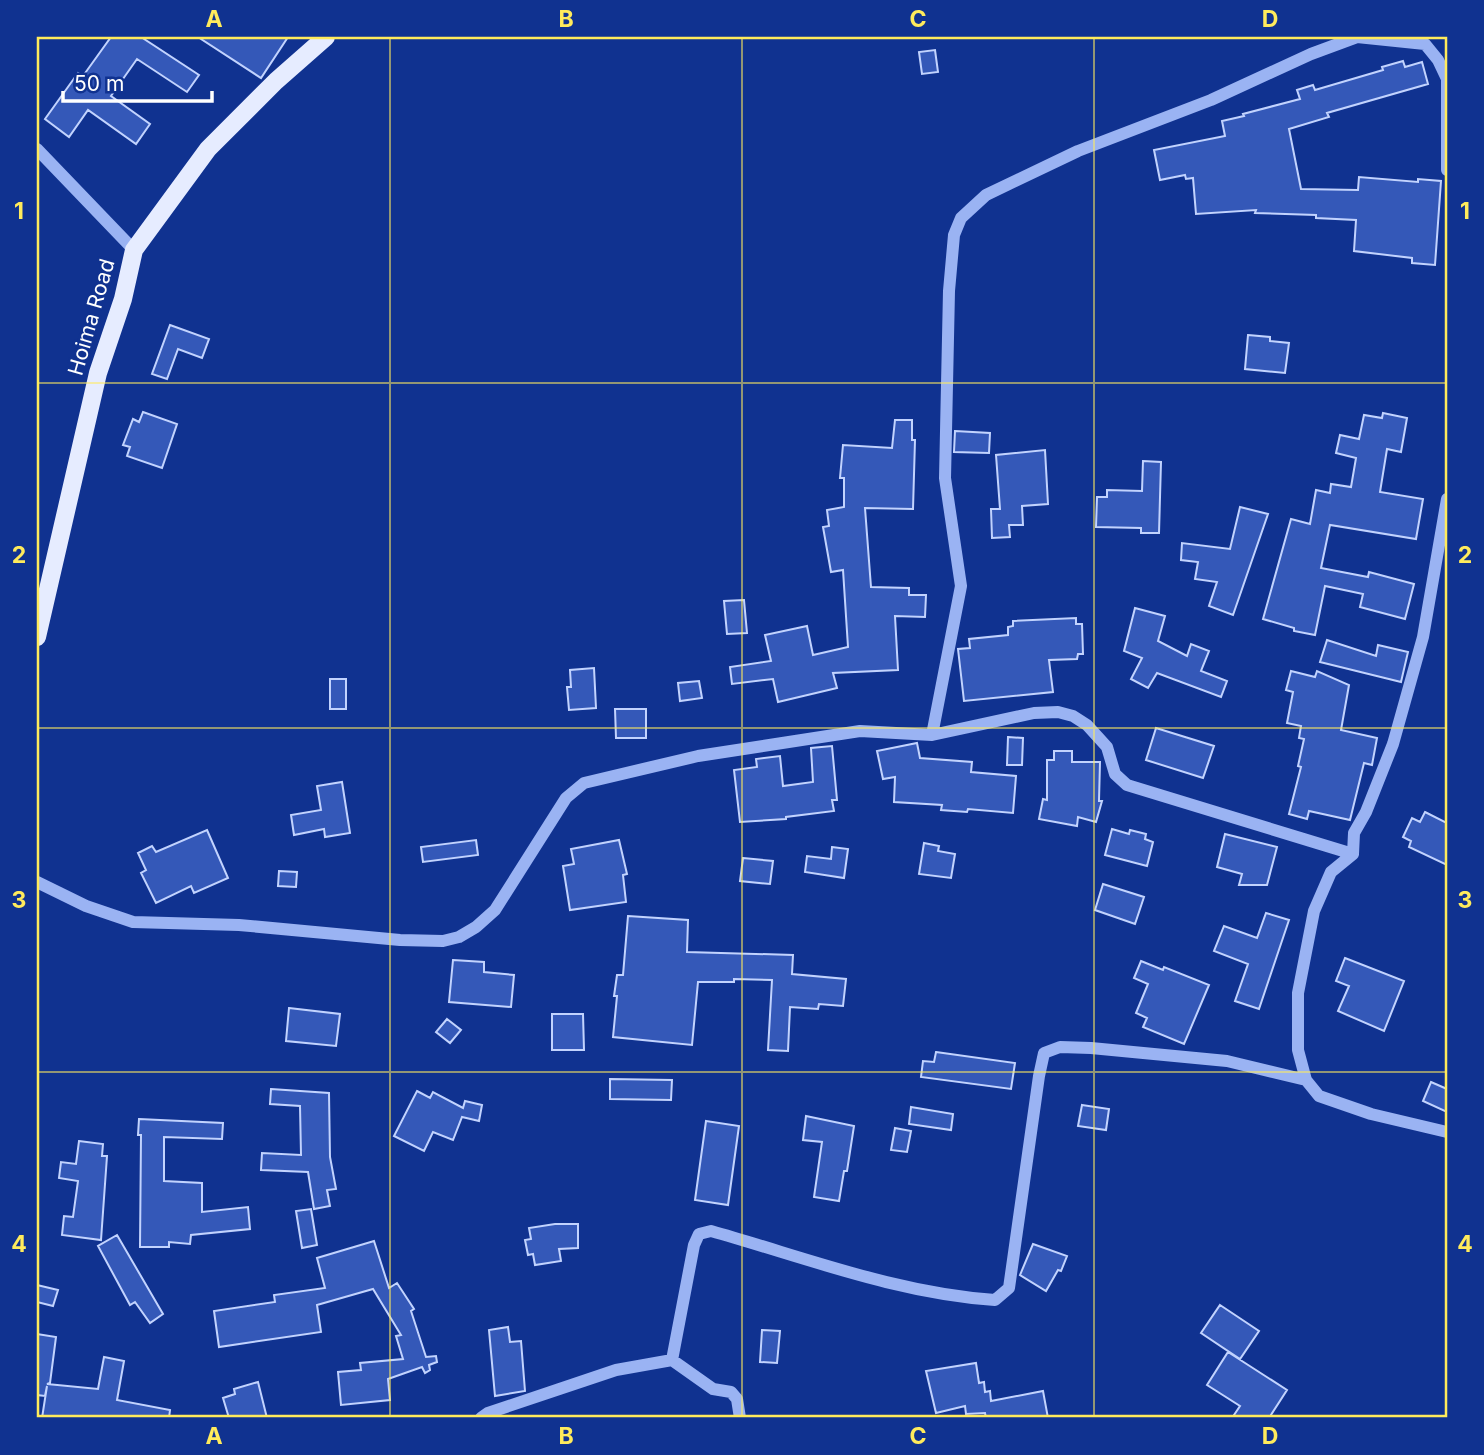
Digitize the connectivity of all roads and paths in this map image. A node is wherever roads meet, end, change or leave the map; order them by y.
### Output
1 (326, 37) edge
2 (37, 149) edge
3 (1447, 155) edge
4 (1447, 170) edge
5 (134, 250) junction
6 (1447, 499) edge
7 (37, 637) edge
8 (932, 735) junction
9 (1353, 854) junction
10 (37, 882) edge
11 (1306, 1080) junction
12 (1447, 1132) edge
13 (672, 1360) junction
14 (481, 1418) edge
15 (740, 1418) edge

1 - 5 main road, Hoima Road
2 - 5 street
3 - 4 street
3 - 8 street
5 - 7 main road, Hoima Road
6 - 9 street
8 - 9 street
8 - 10 street
9 - 11 street
11 - 12 street
11 - 13 street
13 - 14 street
13 - 15 street

